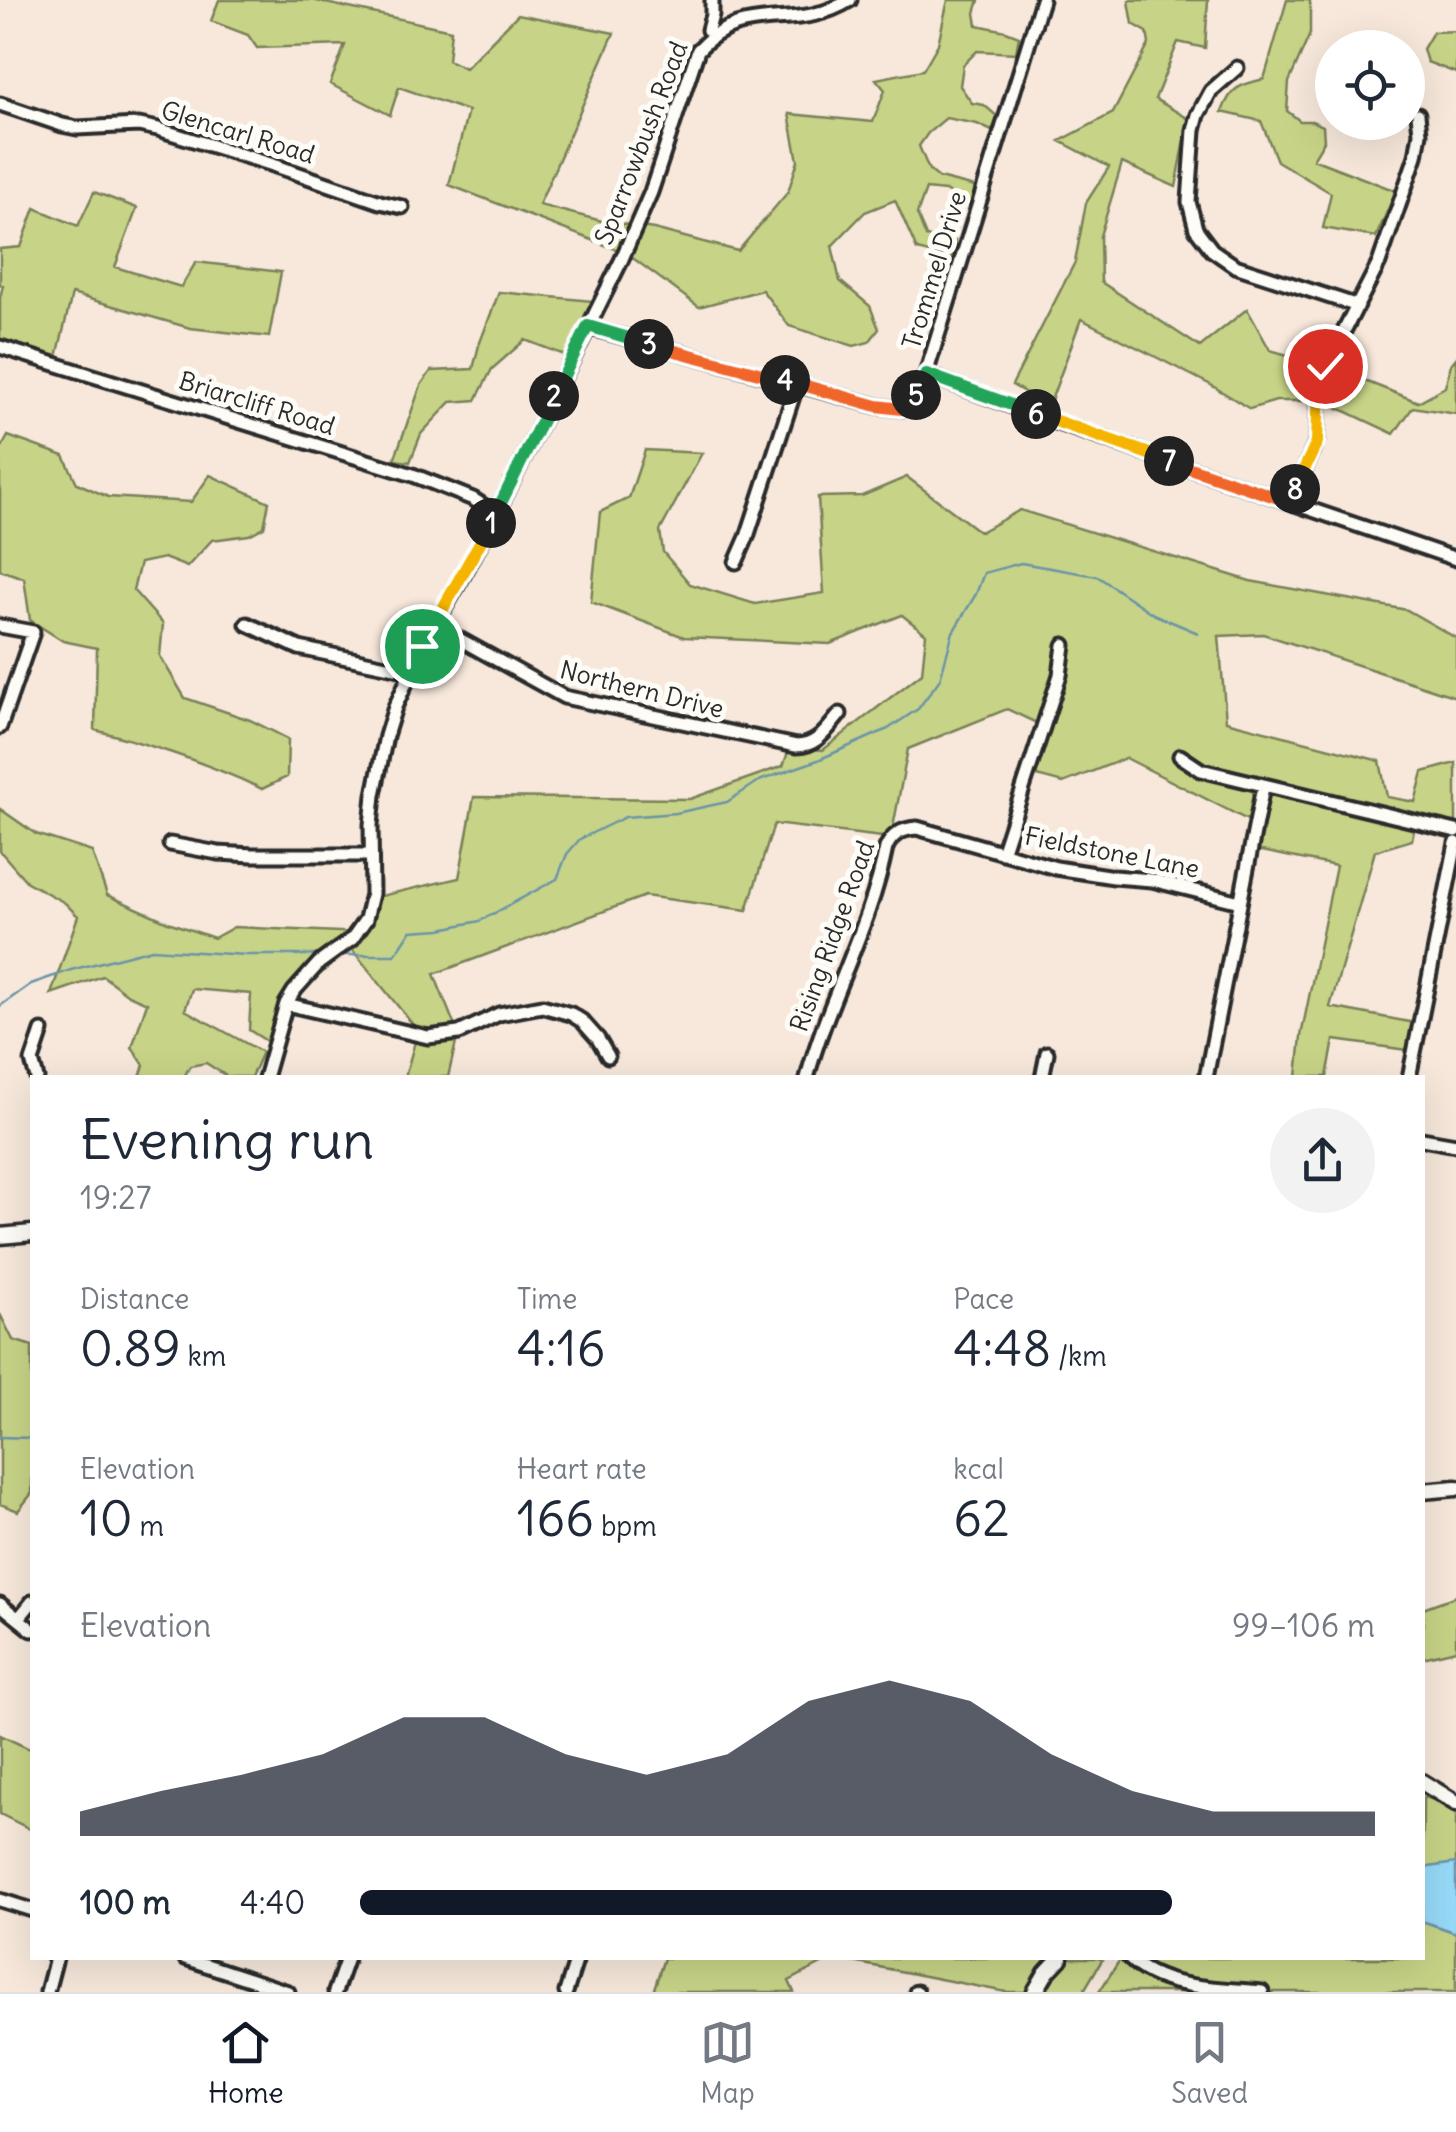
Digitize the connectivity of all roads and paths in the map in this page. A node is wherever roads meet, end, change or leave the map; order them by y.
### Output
1 (712, 0) edge
2 (850, 0) edge
3 (1042, 0) edge
4 (767, 6) dead end
5 (734, 12) dead end
6 (708, 32) junction
7 (1237, 68) dead end
8 (0, 104) edge
9 (1419, 140) edge
10 (402, 208) dead end
11 (1358, 306) junction
12 (588, 326) junction
13 (0, 347) edge
14 (926, 374) junction
15 (797, 384) junction
16 (1290, 502) junction
17 (496, 514) junction
18 (1456, 559) edge
19 (736, 562) dead end
20 (246, 624) dead end
21 (0, 626) edge
22 (434, 626) junction
23 (1064, 645) dead end
24 (410, 671) junction
25 (840, 714) dead end
26 (0, 727) edge
27 (1180, 756) dead end
28 (1263, 787) junction
29 (917, 828) joint
30 (1456, 831) edge
31 (1456, 842) edge
32 (170, 844) dead end
33 (1002, 852) junction
34 (370, 854) junction
35 (1240, 902) junction
36 (286, 1004) junction
37 (42, 1031) dead end
38 (1047, 1052) dead end
39 (608, 1056) dead end
40 (36, 1075) edge
41 (266, 1075) edge
42 (808, 1075) edge
43 (1043, 1075) edge
44 (1207, 1075) edge
45 (1410, 1075) edge
46 (1425, 1139) edge
47 (1456, 1144) edge
48 (30, 1233) edge
49 (0, 1236) edge
50 (1456, 1488) edge
51 (1425, 1491) edge
52 (0, 1604) edge
53 (30, 1604) edge
54 (19, 1618) junction
55 (30, 1628) edge
56 (1425, 1784) edge
57 (1456, 1803) edge
58 (0, 1900) edge
59 (30, 1909) edge
60 (55, 1960) edge
61 (192, 1960) edge
62 (346, 1960) edge
63 (576, 1960) edge
64 (1058, 1960) edge
65 (1132, 1960) edge
66 (46, 1992) edge
67 (288, 1992) edge
68 (335, 1992) edge
69 (566, 1992) edge
70 (1035, 1992) edge
71 (1262, 1992) edge

1 - 6 street, Sparrowbush Road
2 - 4 street
3 - 14 street, Trommel Drive
5 - 6 street, Sparrowbush Road
6 - 12 street, Sparrowbush Road
7 - 11 street
8 - 10 street, Glencarl Road
9 - 11 street
11 - 16 street
12 - 15 street, Trommel Drive
12 - 17 street, Sparrowbush Road
13 - 17 street, Briarcliff Road
14 - 15 street, Trommel Drive
14 - 16 street
15 - 19 street
16 - 18 street
17 - 22 street, Sparrowbush Road
20 - 24 street
21 - 26 street
22 - 24 street, Sparrowbush Road
22 - 25 street, Northern Drive
23 - 33 street
24 - 34 street, Sparrowbush Road
27 - 28 street
28 - 30 street
28 - 35 street
29 - 33 street, Fieldstone Lane
29 - 42 street, Rising Ridge Road
31 - 45 street
32 - 34 street
33 - 35 street, Fieldstone Lane
34 - 36 street, Sparrowbush Road
35 - 44 street
36 - 39 street
36 - 41 street, Sparrowbush Road
37 - 40 street
38 - 43 street
46 - 47 street
48 - 49 street
50 - 51 street
52 - 54 street
53 - 54 street
54 - 55 street
56 - 57 street
58 - 59 street
60 - 66 street
61 - 67 street
62 - 68 street
63 - 69 street
64 - 70 street
65 - 71 street

